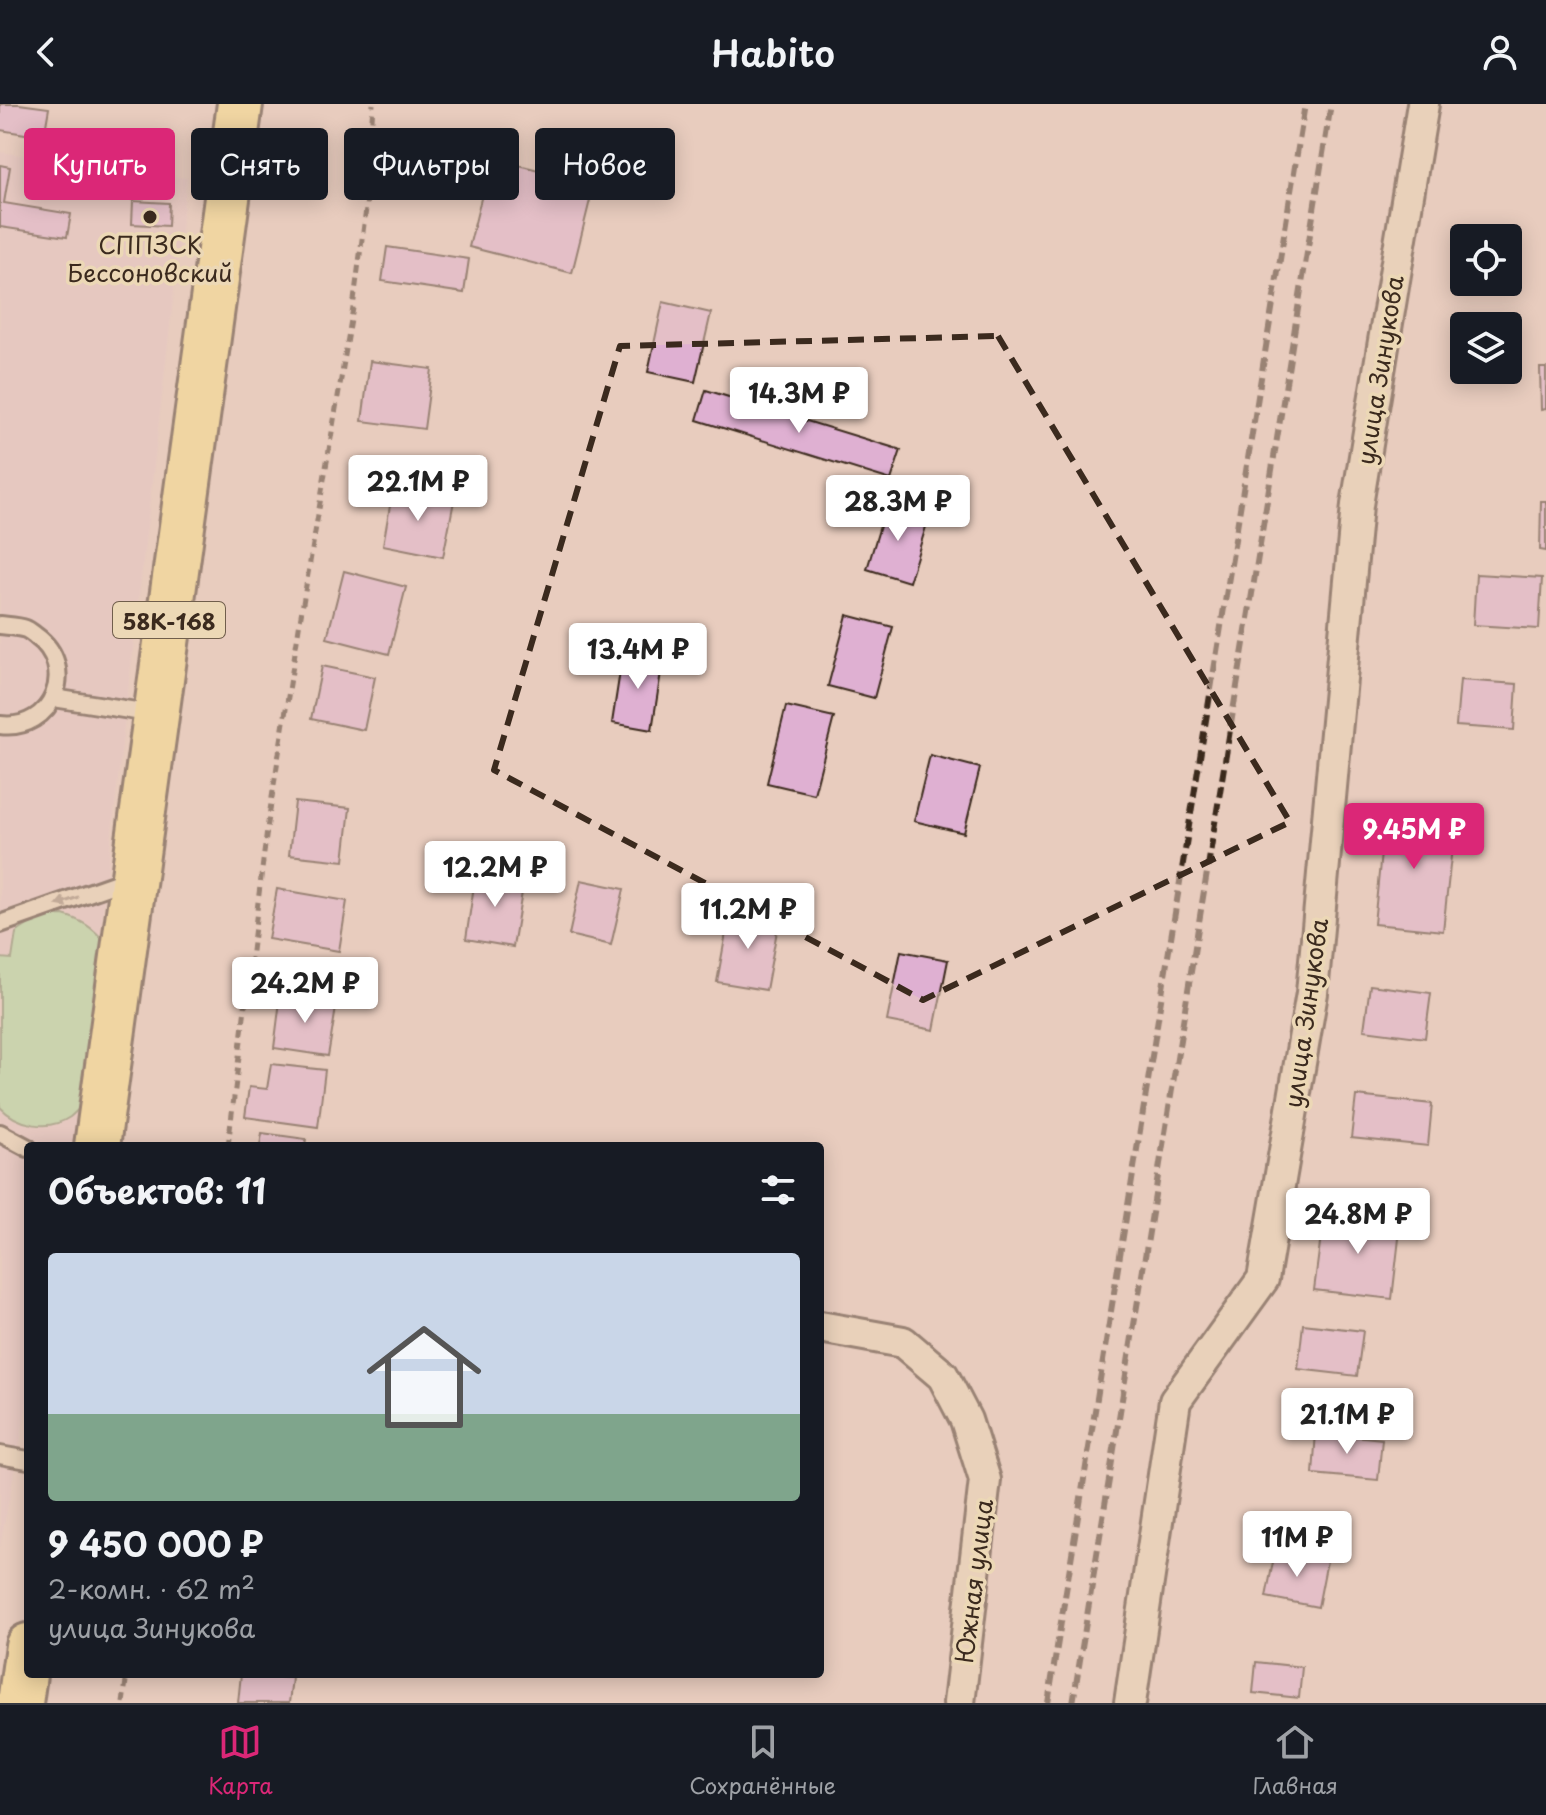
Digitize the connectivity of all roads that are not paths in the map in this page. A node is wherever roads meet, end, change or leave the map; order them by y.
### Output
1 (240, 104) edge
2 (1423, 104) edge
3 (0, 625) edge
4 (54, 698) junction
5 (156, 714) junction
6 (0, 725) edge
7 (134, 877) junction
8 (0, 924) edge
9 (0, 1133) edge
10 (102, 1142) edge
11 (24, 1146) edge
12 (824, 1328) edge
13 (0, 1455) edge
14 (24, 1459) edge
15 (24, 1674) edge
16 (20, 1703) edge
17 (959, 1703) edge
18 (1130, 1703) edge

1 - 5 main road, 58К-168
2 - 18 street, улица Зинукова
3 - 4 lane
4 - 5 lane
4 - 6 lane
5 - 7 main road, 58К-168
7 -> 8 lane
7 - 10 main road, 58К-168
9 - 11 lane
12 - 17 street, Южная улица
13 - 14 lane
15 - 16 main road

